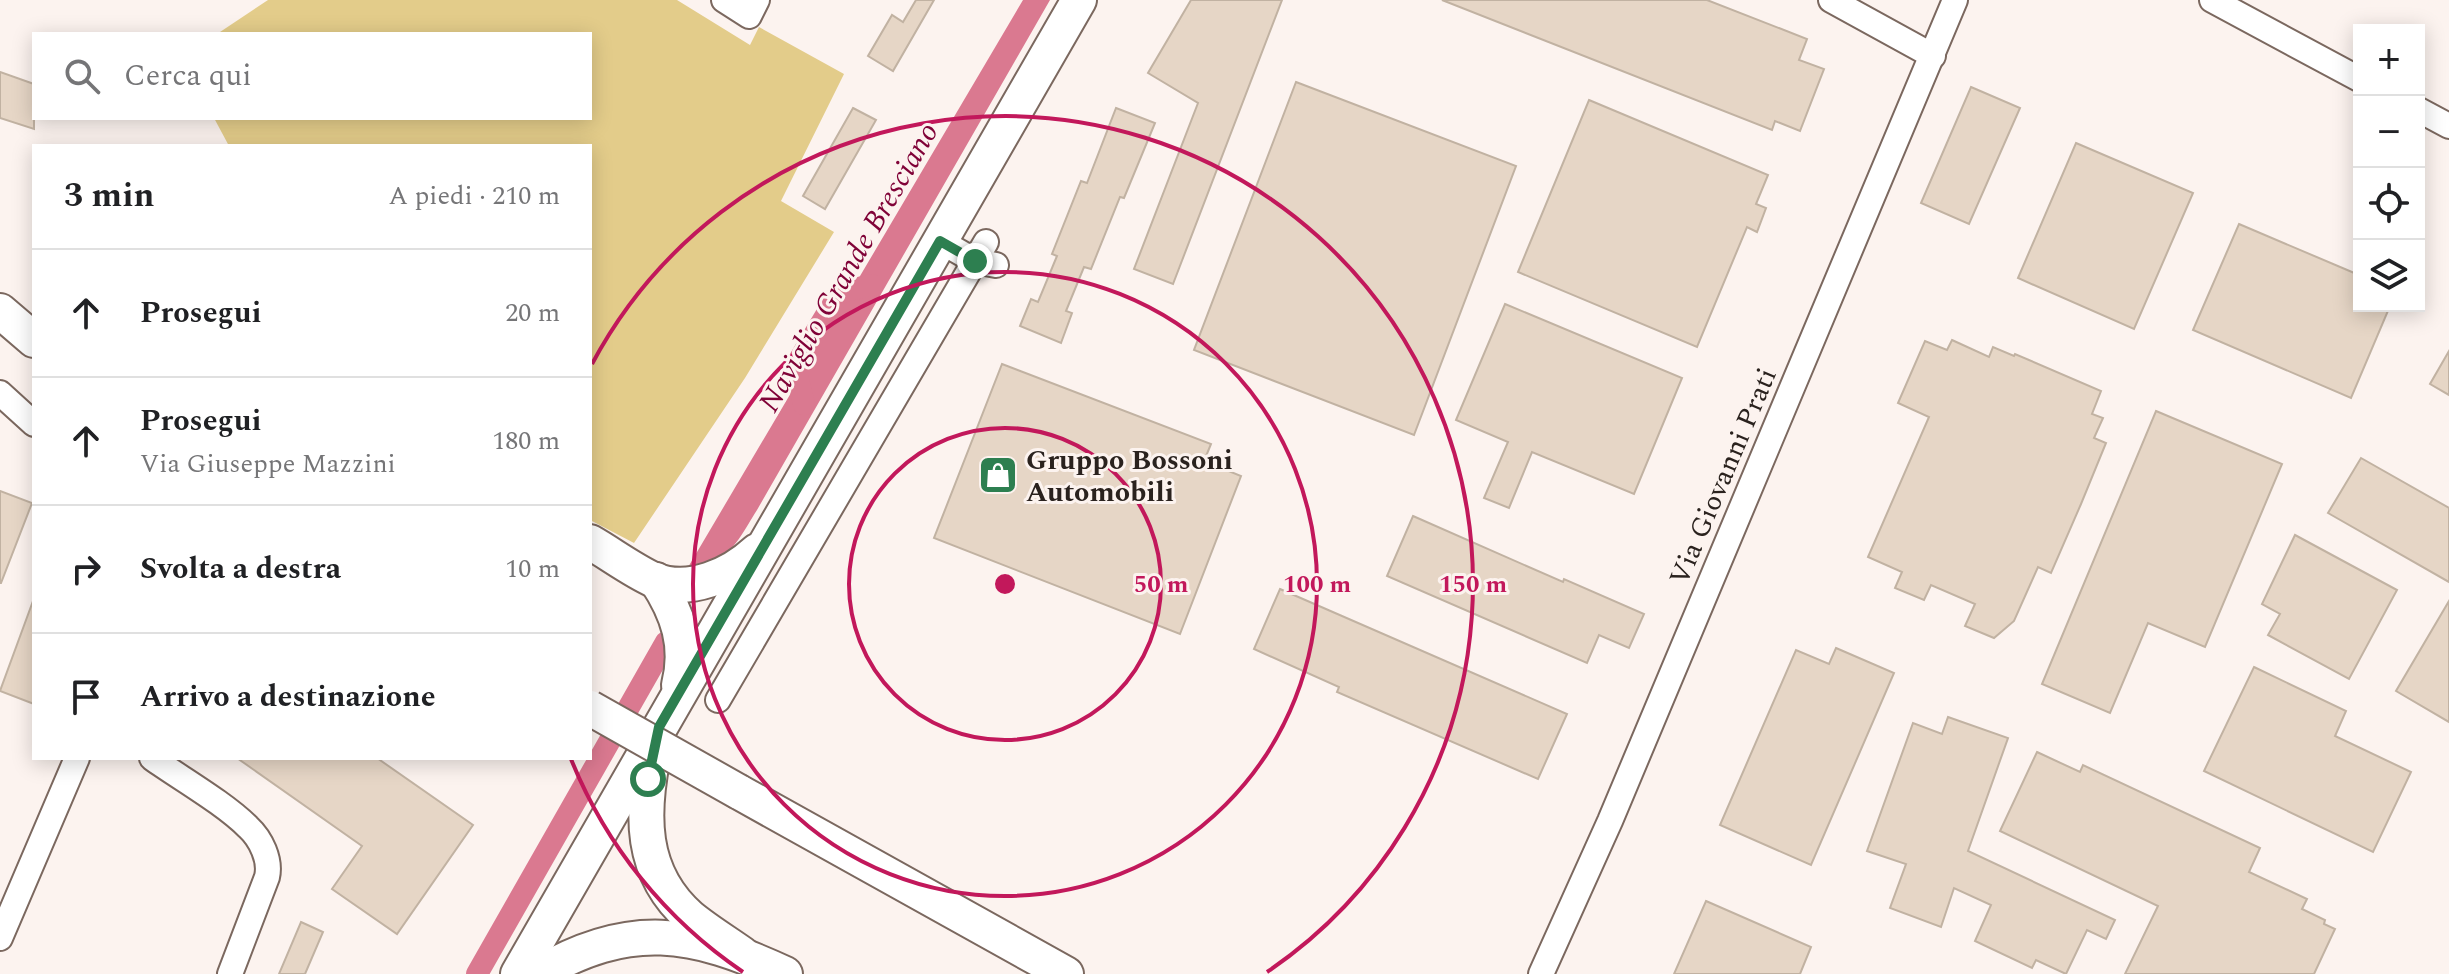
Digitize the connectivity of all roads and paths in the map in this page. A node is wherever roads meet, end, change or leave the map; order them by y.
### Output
1 (724, 0) edge
2 (1079, 0) edge
3 (1831, 0) edge
4 (1955, 0) edge
5 (2212, 0) edge
6 (753, 8) edge
7 (1933, 56) junction
8 (2353, 76) edge
9 (2425, 113) edge
10 (2449, 126) edge
11 (940, 241) junction
12 (0, 311) edge
13 (884, 337) junction
14 (32, 338) edge
15 (918, 357) junction
16 (0, 393) edge
17 (32, 422) edge
18 (592, 543) edge
19 (763, 546) junction
20 (656, 580) junction
21 (718, 700) dead end
22 (592, 709) edge
23 (667, 713) junction
24 (76, 760) edge
25 (155, 760) edge
26 (0, 938) edge
27 (742, 954) junction
28 (1061, 972) edge
29 (230, 974) edge
30 (518, 974) edge
31 (538, 974) edge
32 (785, 974) edge
33 (1541, 974) edge

1 - 6 street
2 - 11 street
3 - 7 street
4 - 7 street, Via Giovanni Prati
5 - 8 street
7 - 33 street, Via Giovanni Prati
9 - 10 street
11 - 13 street
11 - 15 street
12 - 14 street
13 - 15 street
13 - 19 street
15 - 21 street
16 - 17 street
18 - 20 street
19 - 20 street
19 - 23 street
20 - 23 street
22 - 28 street, bridge
23 - 27 street
23 - 30 street
24 - 26 street
25 - 29 street
27 - 31 street
27 - 32 street

